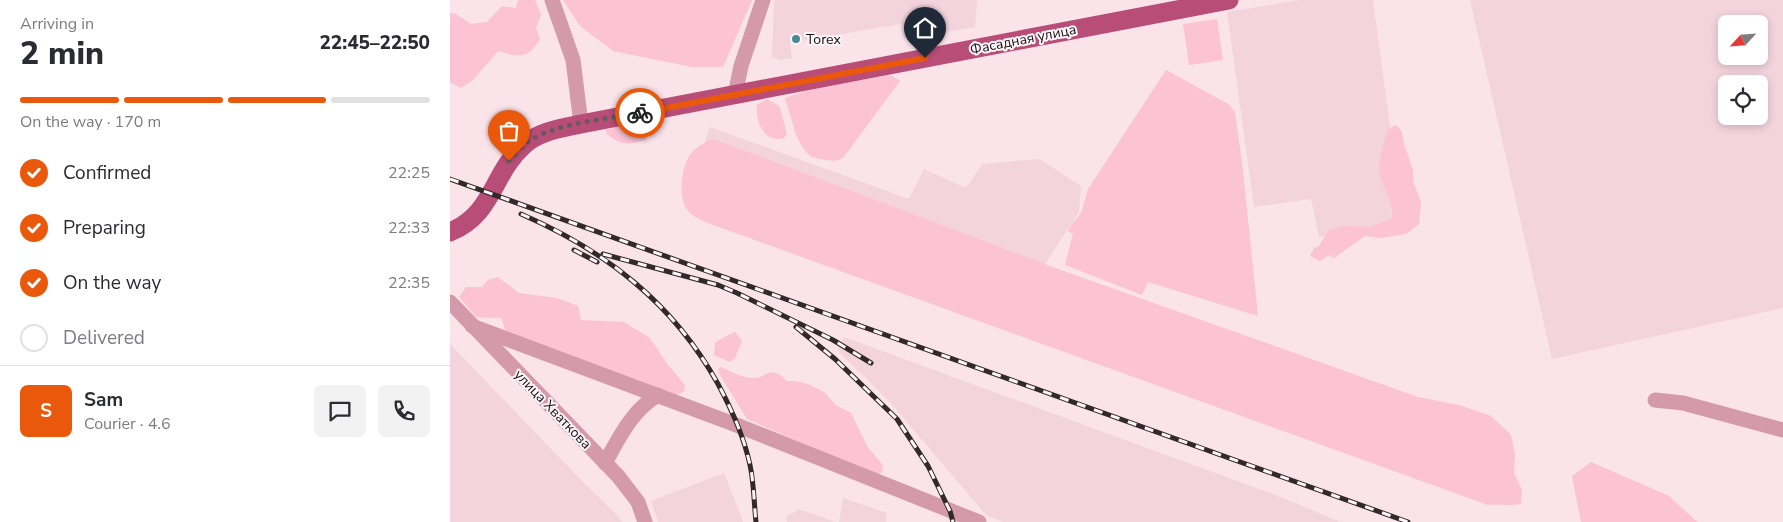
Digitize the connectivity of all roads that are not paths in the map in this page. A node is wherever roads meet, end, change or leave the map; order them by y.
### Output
1 (552, 0) edge
2 (763, 0) edge
3 (1229, 0) edge
4 (735, 95) junction
5 (581, 124) junction
6 (450, 232) edge
7 (450, 302) edge
8 (472, 326) junction
9 (658, 396) junction
10 (1655, 400) dead end
11 (1783, 430) edge
12 (605, 462) junction
13 (646, 522) edge
14 (979, 522) edge

1 - 5 street
2 - 4 street
3 - 4 main road, Фасадная улица
4 - 5 main road, Фасадная улица
5 - 6 main road, Фасадная улица
7 - 8 street, улица Хваткова
8 - 9 street
8 - 12 street, улица Хваткова
9 - 12 street
9 - 14 street
10 - 11 street
12 - 13 street, улица Хваткова

